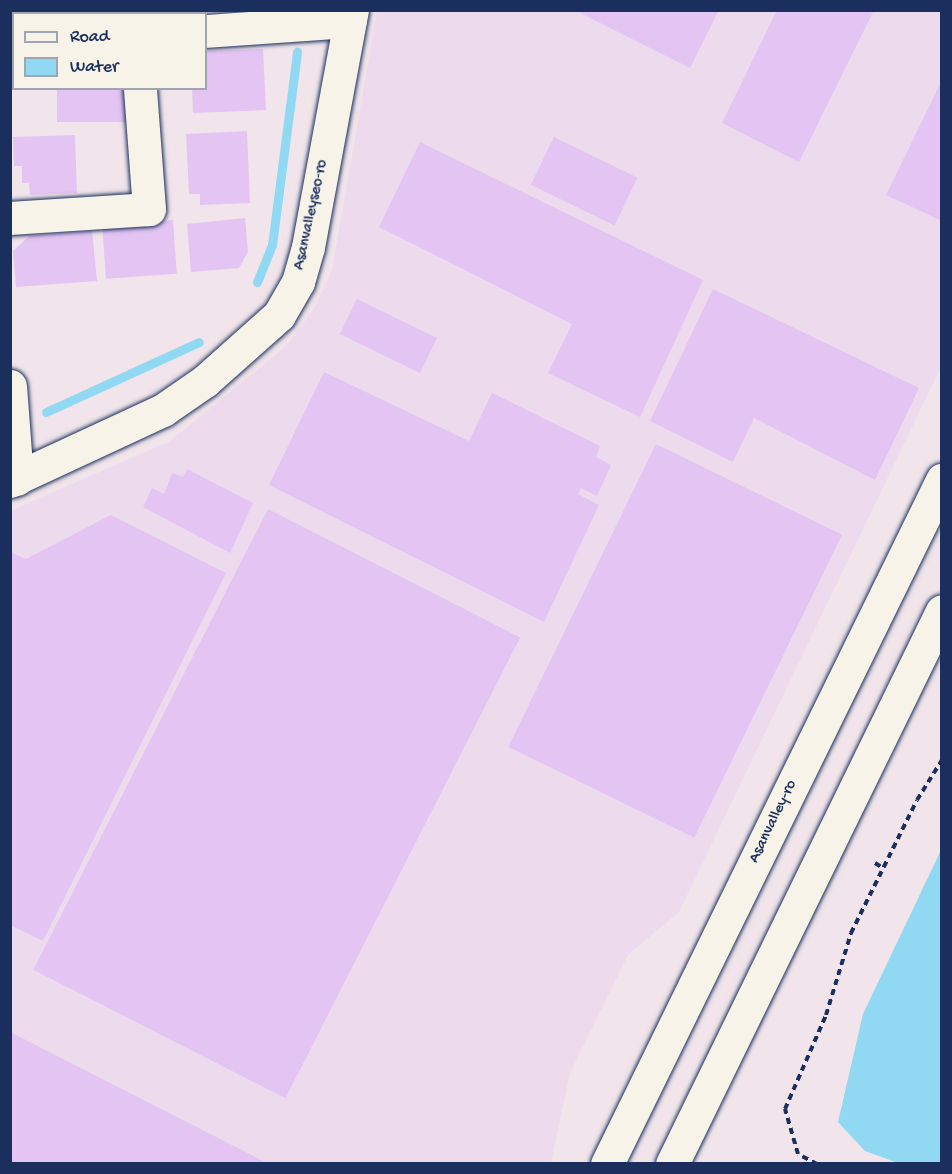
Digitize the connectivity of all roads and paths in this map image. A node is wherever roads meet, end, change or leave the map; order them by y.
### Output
1 (351, 16) edge
2 (207, 31) edge
3 (140, 90) edge
4 (10, 218) edge
5 (10, 386) edge
6 (14, 480) edge
7 (942, 480) edge
8 (942, 611) edge
9 (942, 760) edge
10 (875, 864) dead end
11 (883, 868) junction
12 (607, 1164) edge
13 (672, 1164) edge
14 (817, 1164) edge

1 - 2 street
1 - 6 street, Asanvalleyseo-ro
3 - 4 street
5 - 6 street
7 - 12 street, Asanvalley-ro
8 - 13 street
9 - 11 path
10 - 11 path
11 - 14 path

